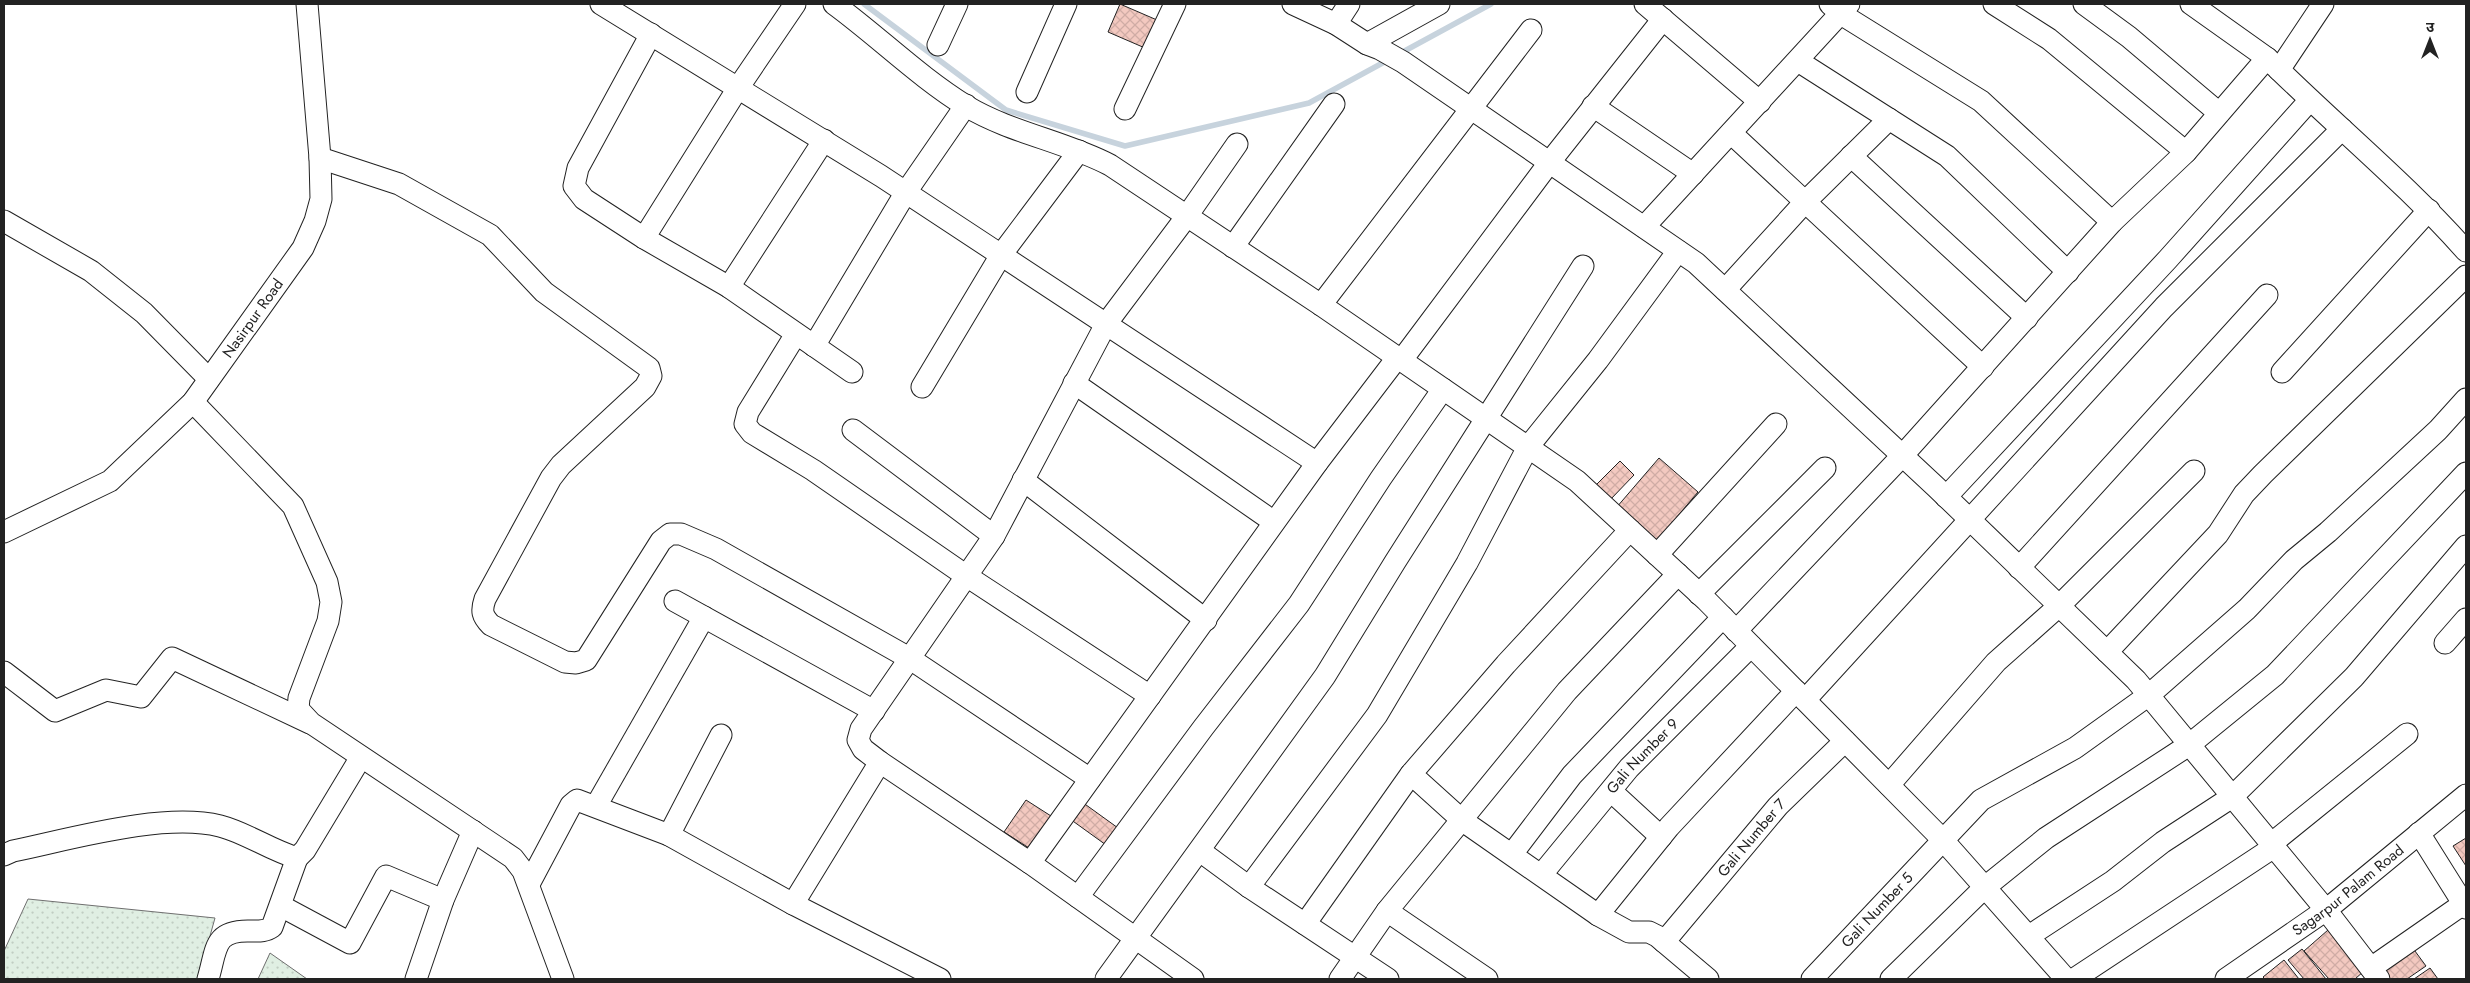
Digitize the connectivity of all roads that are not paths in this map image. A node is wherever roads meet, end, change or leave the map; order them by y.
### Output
1 (307, 4) edge
2 (601, 4) edge
3 (795, 4) edge
4 (834, 4) edge
5 (957, 4) edge
6 (1066, 4) edge
7 (1175, 4) edge
8 (1349, 4) edge
9 (1439, 4) edge
10 (1645, 4) edge
11 (1994, 4) edge
12 (2084, 4) edge
13 (2191, 4) edge
14 (1306, 7) edge
15 (1840, 7) edge
16 (2313, 8) edge
17 (1662, 19) junction
18 (1336, 24) junction
19 (1531, 30) dead end
20 (651, 34) junction
21 (938, 45) dead end
22 (1373, 46) junction
23 (1798, 61) junction
24 (2273, 64) junction
25 (738, 88) junction
26 (1028, 92) dead end
27 (2310, 100) junction
28 (1760, 102) junction
29 (1334, 104) dead end
30 (966, 106) junction
31 (1594, 106) junction
32 (1125, 109) dead end
33 (1469, 109) junction
34 (2219, 113) junction
35 (1890, 119) junction
36 (2342, 129) junction
37 (1731, 133) junction
38 (824, 140) junction
39 (1237, 144) dead end
40 (1079, 151) junction
41 (2186, 152) junction
42 (1852, 156) junction
43 (320, 158) junction
44 (1548, 163) junction
45 (1693, 174) junction
46 (906, 192) junction
47 (1805, 202) junction
48 (2429, 210) junction
49 (1187, 216) junction
50 (4, 221) edge
51 (2112, 222) junction
52 (1644, 227) junction
53 (644, 238) junction
54 (1233, 247) junction
55 (1678, 251) junction
56 (2466, 251) edge
57 (1001, 255) junction
58 (1583, 266) dead end
59 (2068, 272) junction
60 (2466, 276) edge
61 (729, 286) junction
62 (1725, 290) junction
63 (2267, 295) dead end
64 (1321, 305) junction
65 (2026, 318) junction
66 (1106, 324) junction
67 (796, 334) junction
68 (814, 346) junction
69 (1401, 361) junction
70 (1983, 367) junction
71 (852, 372) dead end
72 (2282, 372) dead end
73 (209, 379) junction
74 (1074, 383) junction
75 (922, 387) dead end
76 (1443, 389) junction
77 (2466, 399) edge
78 (193, 402) junction
79 (1485, 418) junction
80 (1776, 424) dead end
81 (853, 430) dead end
82 (1528, 447) junction
83 (1902, 456) junction
84 (1317, 462) junction
85 (1824, 468) dead end
86 (2194, 471) dead end
87 (2466, 473) edge
88 (1023, 480) junction
89 (1946, 497) junction
90 (1970, 521) junction
91 (1274, 522) junction
92 (1630, 530) junction
93 (4, 532) edge
94 (994, 536) junction
95 (2466, 546) edge
96 (1657, 555) junction
97 (2019, 568) junction
98 (1678, 574) junction
99 (965, 575) junction
100 (1699, 594) junction
101 (675, 600) dead end
102 (2059, 606) junction
103 (704, 617) junction
104 (2466, 619) edge
105 (1206, 620) junction
106 (1730, 624) junction
107 (2445, 643) dead end
108 (1751, 646) junction
109 (2107, 652) junction
110 (909, 658) junction
111 (4, 672) edge
112 (1150, 696) junction
113 (1801, 696) junction
114 (2149, 696) junction
115 (874, 711) junction
116 (311, 724) junction
117 (2407, 734) dead end
118 (722, 735) dead end
119 (1845, 741) junction
120 (2189, 745) junction
121 (361, 757) junction
122 (880, 762) junction
123 (1412, 774) junction
124 (1090, 779) junction
125 (1889, 785) junction
126 (1611, 791) junction
127 (2466, 795) edge
128 (2232, 797) junction
129 (596, 806) junction
130 (1460, 819) junction
131 (473, 831) junction
132 (2419, 834) junction
133 (669, 835) junction
134 (1661, 837) junction
135 (1942, 839) junction
136 (2272, 846) junction
137 (1200, 851) junction
138 (1512, 854) junction
139 (4, 855) edge
140 (297, 858) junction
141 (1030, 863) junction
142 (1542, 874) junction
143 (529, 884) junction
144 (1249, 887) junction
145 (1984, 888) junction
146 (1078, 897) junction
147 (443, 900) junction
148 (793, 904) junction
149 (2465, 905) edge
150 (281, 906) junction
151 (2326, 910) junction
152 (1387, 911) junction
153 (1598, 915) junction
154 (1305, 924) junction
155 (2029, 936) junction
156 (1136, 940) junction
157 (1664, 942) junction
158 (1356, 958) junction
159 (2375, 974) edge
160 (208, 979) edge
161 (416, 979) edge
162 (562, 979) edge
163 (940, 979) edge
164 (1106, 979) edge
165 (1193, 979) edge
166 (1340, 979) edge
167 (1388, 979) edge
168 (1487, 979) edge
169 (1708, 979) edge
170 (1812, 979) edge
171 (1891, 979) edge
172 (2066, 979) edge
173 (2074, 979) edge
174 (2226, 979) edge

1 - 43 street, Nasirpur Road
2 - 20 street
3 - 25 street
4 - 30 street
5 - 21 street
6 - 26 street
7 - 32 street
8 - 18 street
9 - 22 street
10 - 17 street
11 - 41 street
12 - 34 street
13 - 24 street
14 - 18 street
15 - 23 street
15 - 51 street
16 - 24 street
17 - 28 street
17 - 31 street
18 - 22 street
19 - 33 street
20 - 25 street
20 - 53 street
22 - 33 street
23 - 28 street
23 - 35 street
24 - 27 street
24 - 34 street
25 - 38 street
25 - 53 street
27 - 36 street
27 - 89 street
28 - 37 street
29 - 54 street
30 - 40 street
30 - 46 street
31 - 44 street
31 - 45 street
33 - 44 street
33 - 64 street
34 - 41 street
35 - 42 street
35 - 59 street
36 - 48 street
36 - 90 street
37 - 45 street
37 - 47 street
38 - 46 street
38 - 61 street
39 - 49 street
40 - 49 street
40 - 57 street
41 - 51 street
42 - 47 street
42 - 65 street
43 - 73 street, Nasirpur Road
43 - 110 street
44 - 52 street
44 - 69 street
45 - 52 street
46 - 57 street
46 - 68 street
47 - 62 street
47 - 70 street
48 - 56 street
48 - 72 street
49 - 54 street
49 - 66 street
50 - 73 street
51 - 59 street
52 - 55 street
53 - 61 street
54 - 64 street
55 - 62 street
55 - 82 street
57 - 66 street
57 - 75 street
58 - 79 street
59 - 65 street
60 - 109 street
61 - 67 street
62 - 83 street
63 - 97 street
64 - 69 street
65 - 70 street
66 - 74 street
66 - 84 street
67 - 68 street
67 - 99 street
68 - 71 street
69 - 76 street
69 - 84 street
70 - 83 street
73 - 78 street, Nasirpur Road
74 - 88 street
74 - 91 street
76 - 79 street
76 - 146 street
77 - 114 street, Gali Number 5
78 - 93 street, Nasirpur Road
78 - 116 street
79 - 82 street
79 - 137 street
80 - 96 street
81 - 94 street
82 - 92 street
82 - 144 street
83 - 89 street
83 - 106 street
84 - 91 street
85 - 100 street
86 - 102 street
87 - 120 street
88 - 94 street
88 - 105 street
89 - 90 street
90 - 97 street
90 - 113 street
91 - 105 street
92 - 96 street
92 - 123 street
94 - 99 street
95 - 128 street
96 - 98 street
97 - 102 street
98 - 100 street
98 - 130 street
99 - 110 street
99 - 112 street
100 - 106 street
101 - 103 street
102 - 109 street
102 - 125 street
103 - 115 street
103 - 129 street
104 - 107 street
105 - 112 street
106 - 108 street
106 - 138 street
108 - 113 street
108 - 126 street, Gali Number 9
109 - 114 street
110 - 115 street
110 - 124 street
111 - 116 street
112 - 124 street
113 - 119 street
113 - 134 street
114 - 120 street
114 - 135 street, Gali Number 5
115 - 122 street
116 - 121 street
117 - 136 street
118 - 133 street
119 - 125 street
119 - 157 street, Gali Number 7
120 - 128 street
120 - 145 street
121 - 131 street
121 - 140 street
122 - 141 street
122 - 148 street
123 - 130 street
123 - 154 street
124 - 141 street
125 - 135 street
126 - 134 street
126 - 142 street, Gali Number 9
127 - 132 street, Sagarpur Palam Road
128 - 136 street
128 - 155 street
129 - 133 street
129 - 143 street
130 - 138 street
130 - 152 street
131 - 143 street
131 - 147 street
132 - 149 street
132 - 151 street, Sagarpur Palam Road
133 - 148 street
134 - 153 street
135 - 145 street
135 - 170 street, Gali Number 5
136 - 151 street
136 - 173 street
137 - 144 street
137 - 156 street
138 - 142 street
139 - 140 street
140 - 150 street
141 - 146 street
142 - 153 street
143 - 162 street
144 - 154 street
145 - 155 street
145 - 171 street
146 - 156 street
147 - 150 street
147 - 161 street
148 - 163 street
149 - 159 street
150 - 160 street
151 - 159 street
151 - 174 street, Sagarpur Palam Road
152 - 158 street
152 - 168 street
153 - 157 street
154 - 158 street
155 - 172 street
156 - 164 street
156 - 165 street
157 - 169 street
158 - 166 street
158 - 167 street

